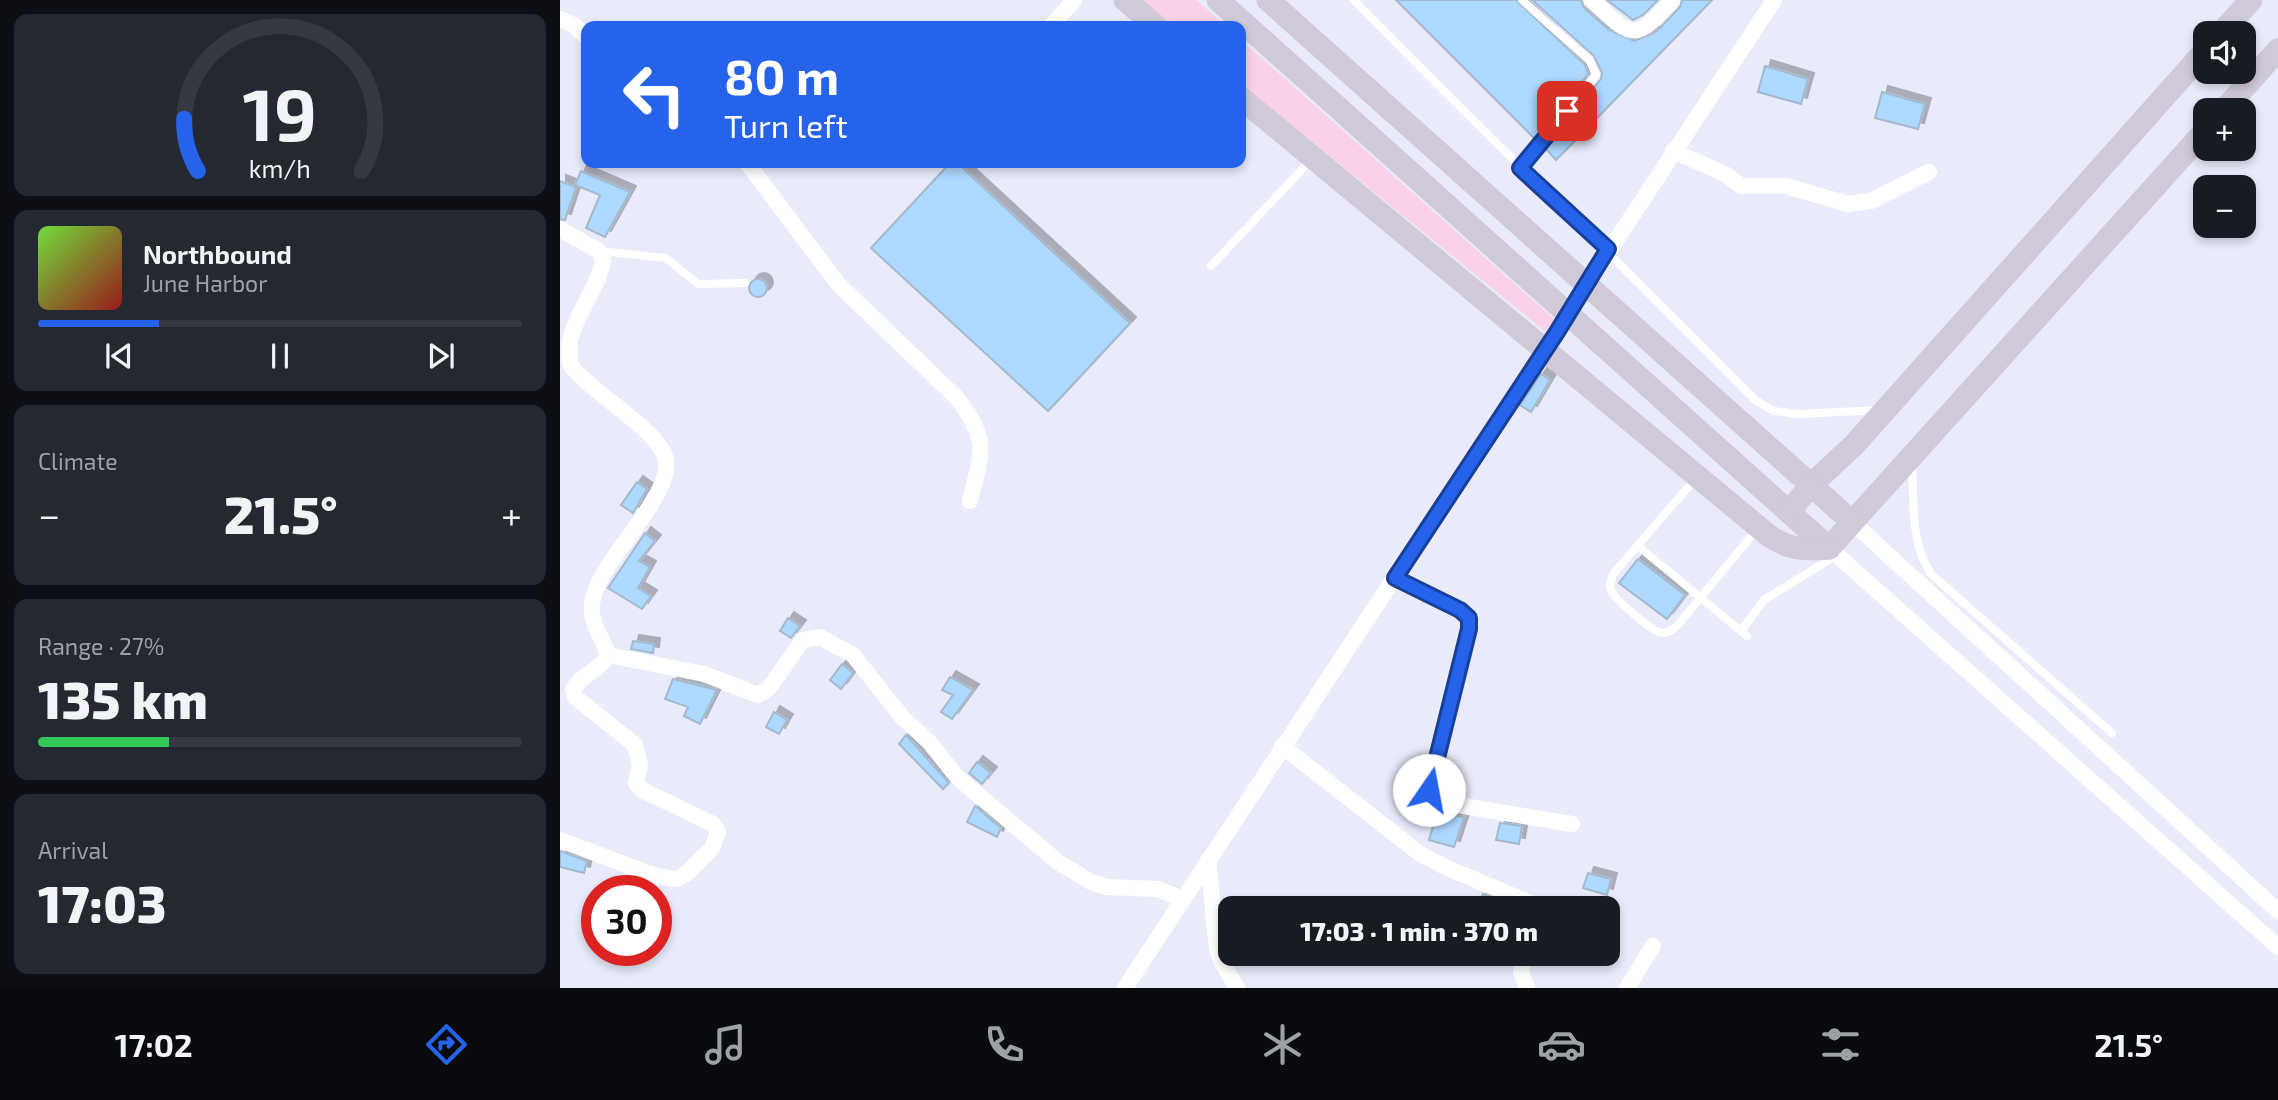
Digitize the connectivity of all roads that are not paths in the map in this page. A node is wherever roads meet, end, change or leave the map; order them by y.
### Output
1 (1074, 0) edge
2 (1125, 0) edge
3 (1218, 0) edge
4 (1268, 0) edge
5 (1354, 0) edge
6 (1522, 0) edge
7 (1591, 0) edge
8 (1672, 0) edge
9 (1774, 0) edge
10 (2251, 0) edge
11 (560, 19) edge
12 (1055, 21) edge
13 (1150, 21) edge
14 (1241, 21) edge
15 (2232, 21) edge
16 (1246, 25) edge
17 (581, 32) edge
18 (2278, 50) edge
19 (2193, 64) edge
20 (2235, 98) edge
21 (1246, 102) edge
22 (2193, 144) edge
23 (1673, 151) junction
24 (1312, 158) junction
25 (751, 168) edge
26 (1520, 168) junction
27 (1929, 172) dead end
28 (560, 229) edge
29 (1608, 249) junction
30 (599, 250) junction
31 (1211, 266) dead end
32 (744, 283) dead end
33 (1586, 285) junction
34 (1568, 315) junction
35 (565, 337) edge
36 (1546, 349) junction
37 (1884, 410) junction
38 (1911, 458) junction
39 (1698, 476) junction
40 (1811, 485) junction
41 (970, 501) dead end
42 (1789, 512) junction
43 (1852, 522) junction
44 (1759, 527) junction
45 (1637, 546) junction
46 (1833, 552) junction
47 (1395, 578) junction
48 (1701, 599) junction
49 (608, 655) junction
50 (2112, 733) dead end
51 (1282, 746) junction
52 (1572, 824) dead end
53 (560, 840) edge
54 (1208, 860) junction
55 (1514, 896) edge
56 (1182, 899) junction
57 (2278, 911) edge
58 (1653, 946) dead end
59 (2278, 947) edge
60 (1522, 966) edge
61 (1125, 988) edge
62 (1237, 988) edge
63 (1527, 988) edge
64 (1627, 988) edge

1 - 12 street
2 - 13 street
3 - 14 street
4 - 33 street
5 - 26 lane
6 - 26 lane
7 - 8 street
9 - 23 street
10 - 15 street
11 - 17 street
16 - 34 street
18 - 20 street
19 - 37 street
21 - 24 street
22 - 38 street
23 - 27 street
23 - 29 street
24 - 31 lane
24 - 36 street
25 - 41 street
26 - 29 lane
28 - 30 street
29 - 33 street
29 - 37 lane
30 - 32 lane
30 - 35 street
33 - 34 street
33 - 40 street
34 - 36 street
34 - 42 street
35 - 49 street
36 - 39 street
36 - 47 street
37 - 40 street
38 - 43 street
38 - 50 lane
39 - 44 street
39 - 45 lane
40 - 42 street
40 - 43 street
42 - 46 street
43 - 46 street
43 - 57 street
44 - 46 street
44 - 48 lane
45 - 48 lane
45 - 48 lane
46 - 48 lane
46 - 59 street
47 - 51 street
47 - 52 street
49 - 53 street
49 - 56 street
51 - 54 street
51 - 55 street
54 - 56 street
54 - 62 street
56 - 61 street
58 - 64 street
60 - 63 street

